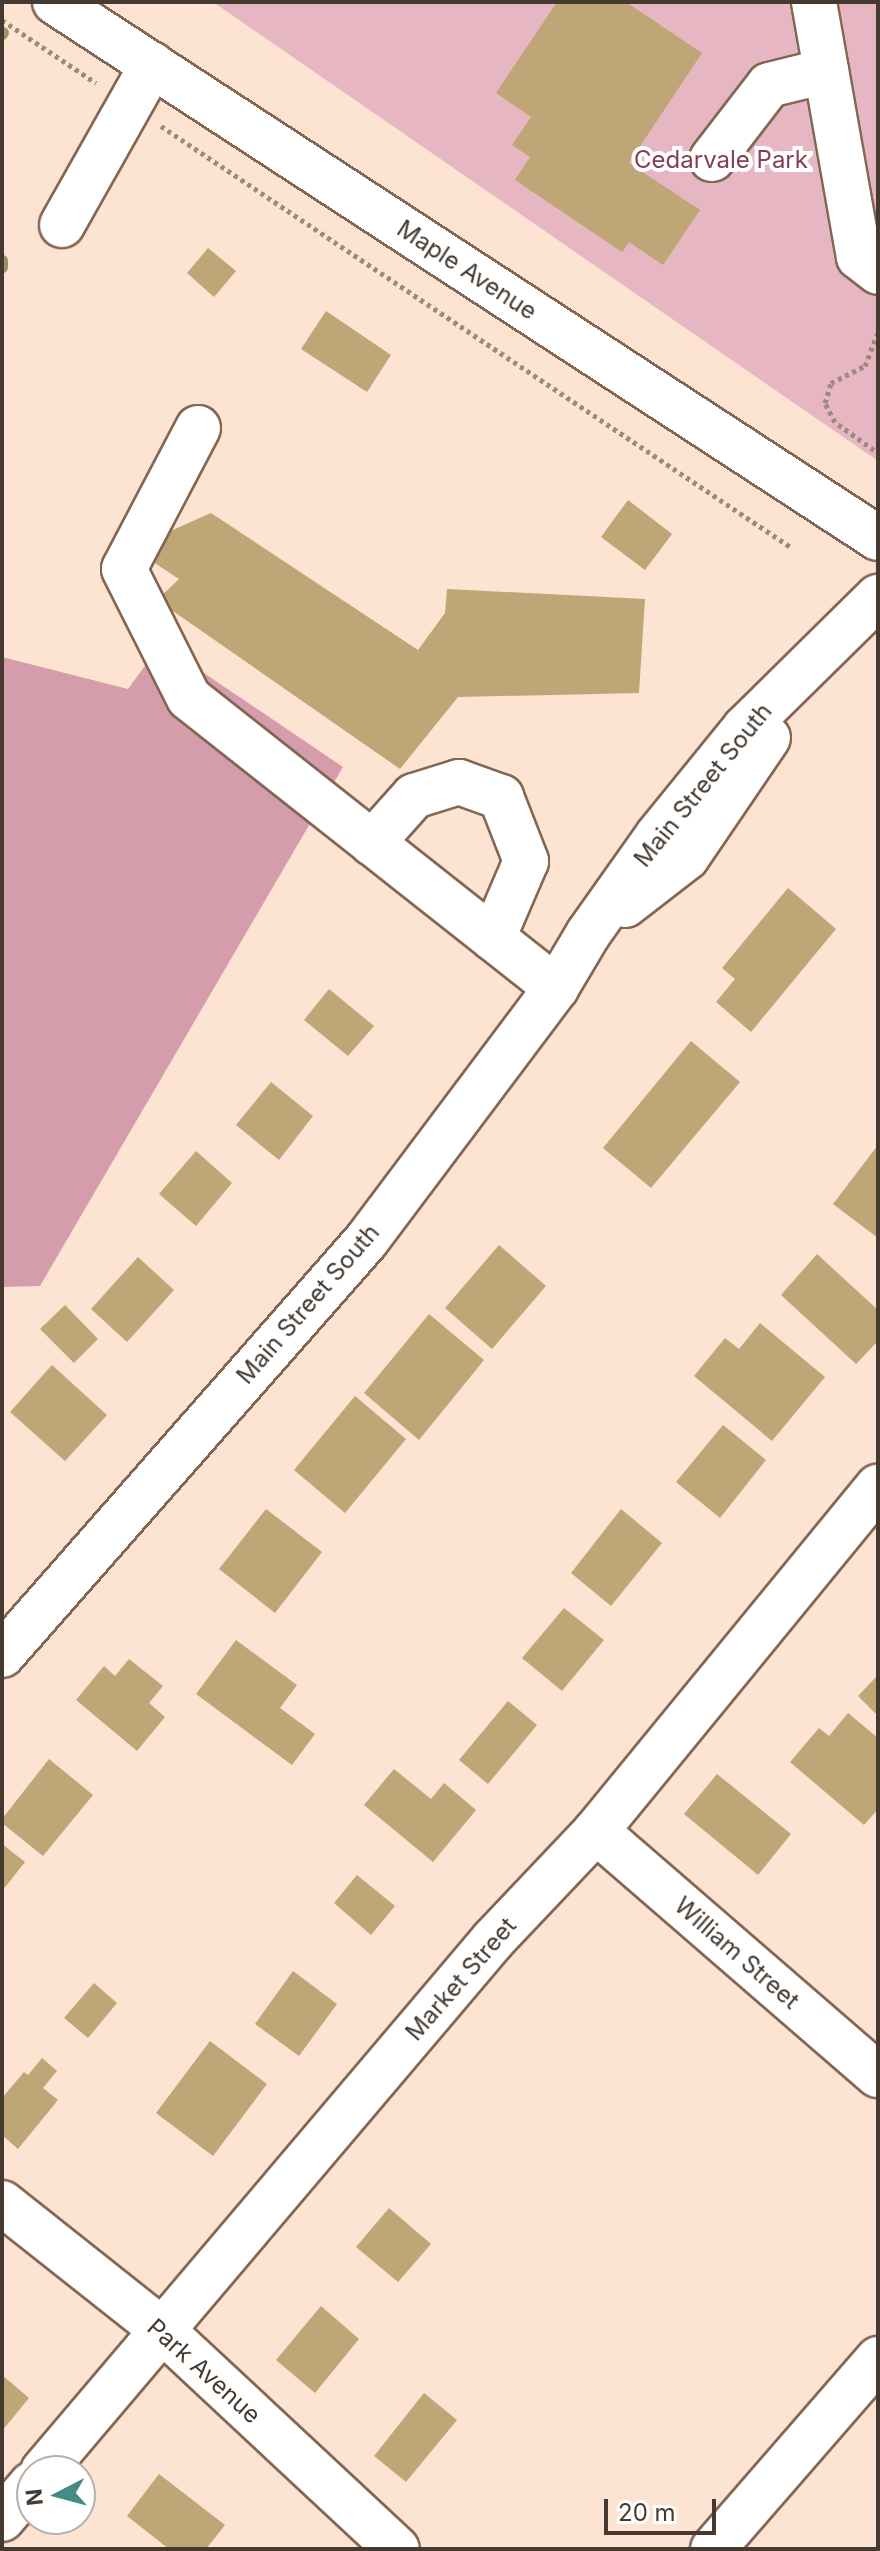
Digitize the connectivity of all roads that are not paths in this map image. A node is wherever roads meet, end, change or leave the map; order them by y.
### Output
1 (55, 2) edge
2 (814, 2) edge
3 (152, 65) junction
4 (826, 71) junction
5 (712, 159) dead end
6 (62, 225) dead end
7 (878, 272) edge
8 (198, 428) dead end
9 (878, 538) edge
10 (878, 597) edge
11 (372, 843) junction
12 (493, 938) junction
13 (556, 988) junction
14 (878, 1487) edge
15 (2, 1655) edge
16 (596, 1831) junction
17 (878, 2075) edge
18 (2, 2203) edge
19 (162, 2330) junction
20 (878, 2359) edge
21 (57, 2455) edge
22 (16, 2503) edge
23 (2, 2519) edge
24 (397, 2549) edge
25 (713, 2549) edge

1 - 3 street, Maple Avenue
2 - 4 street
3 - 6 street
3 - 9 street, Maple Avenue
4 - 5 street
4 - 7 street
8 - 11 street
10 - 13 street, Main Street South
11 - 12 street
11 - 12 street
12 - 13 street
13 - 15 street, Main Street South
14 - 16 street, Market Street
16 - 17 street, William Street
16 - 19 street, Market Street
18 - 19 street, Park Avenue
19 - 21 street, Market Street
19 - 24 street, Park Avenue
20 - 25 street
22 - 23 street

